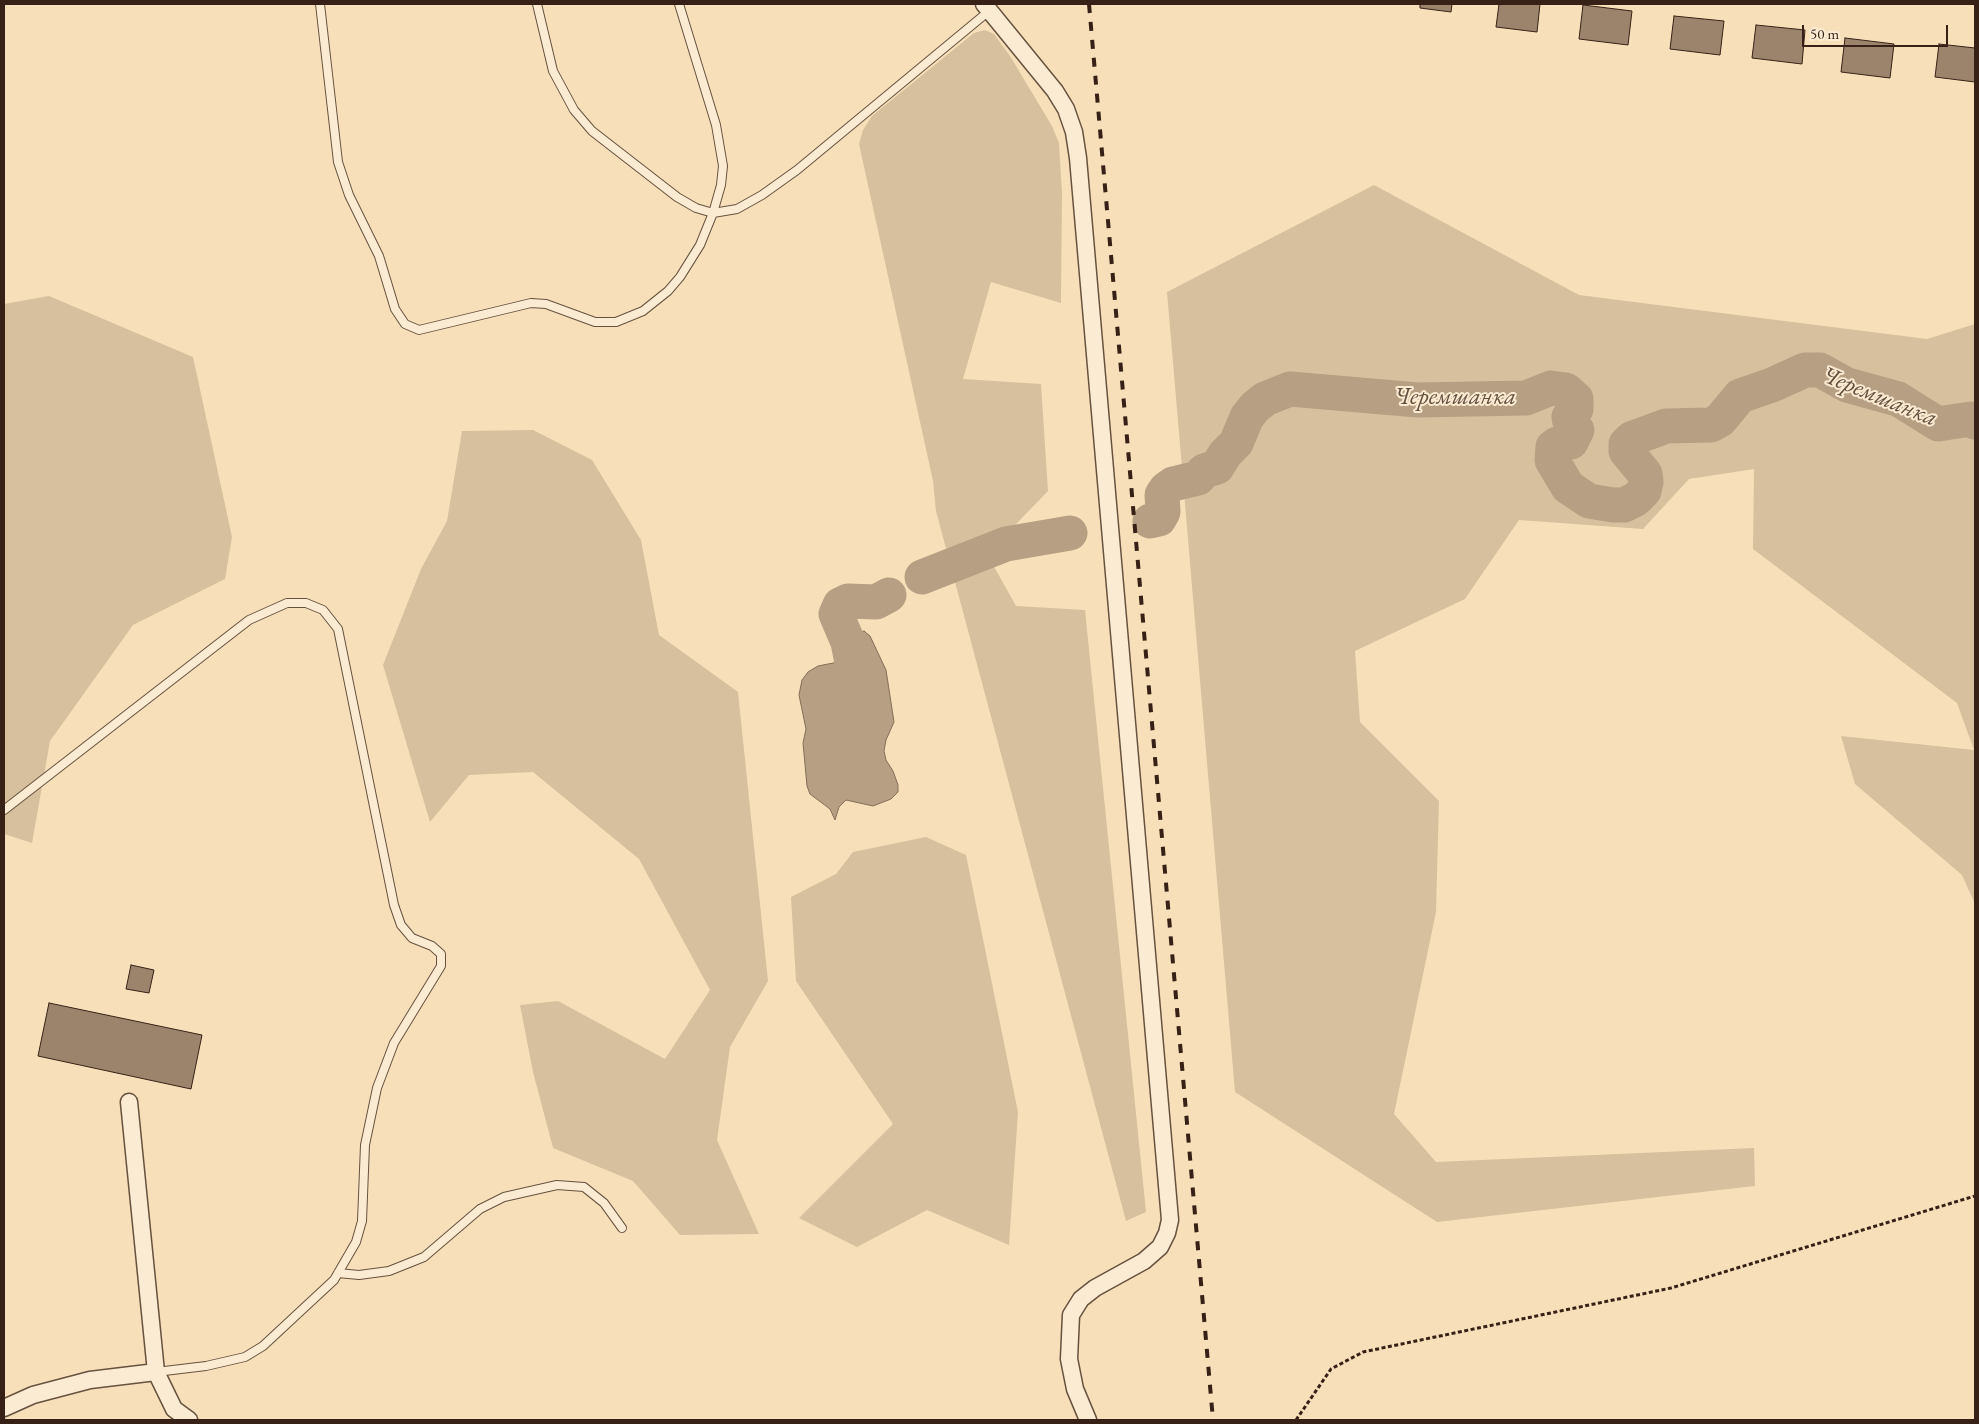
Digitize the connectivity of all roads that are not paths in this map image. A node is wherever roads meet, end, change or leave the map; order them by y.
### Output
1 (320, 4) edge
2 (537, 4) edge
3 (679, 4) edge
4 (987, 8) edge
5 (714, 213) junction
6 (4, 810) edge
7 (129, 1102) dead end
8 (622, 1228) dead end
9 (338, 1273) junction
10 (156, 1372) junction
11 (4, 1408) edge
12 (189, 1420) edge
13 (1088, 1420) edge

1 - 5 lane
2 - 5 lane
3 - 5 lane
4 - 5 lane
4 - 13 street
6 - 9 lane
7 - 10 street
8 - 9 lane
9 - 10 lane
10 - 11 street
10 - 12 street

